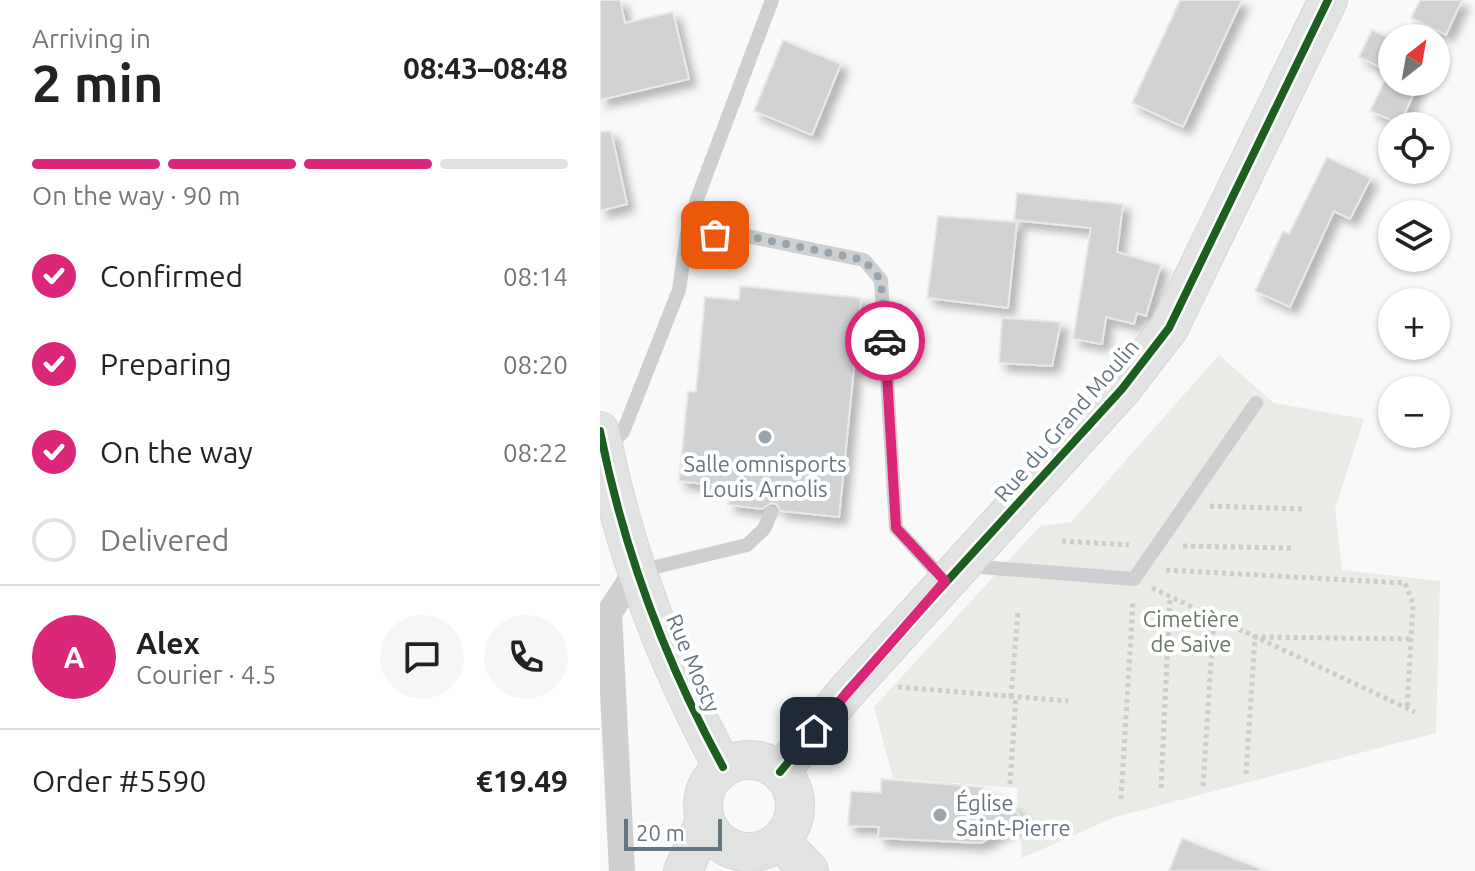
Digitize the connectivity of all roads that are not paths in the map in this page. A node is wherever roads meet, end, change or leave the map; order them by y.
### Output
1 (772, 0) edge
2 (1328, 0) edge
3 (687, 234) junction
4 (1256, 403) dead end
5 (602, 441) edge
6 (771, 513) dead end
7 (636, 572) junction
8 (952, 573) junction
9 (723, 767) junction
10 (780, 772) junction
11 (705, 821) junction
12 (780, 840) junction
13 (722, 860) edge
14 (622, 871) edge
15 (683, 871) edge
16 (809, 871) edge

1 - 3 lane
2 - 8 street, Rue du Grand Moulin
3 - 5 lane
3 - 8 lane
4 - 8 lane
5 - 7 street, Rue Mosty
6 - 7 lane
7 - 9 street, Rue Mosty
7 - 14 street
8 - 10 street, Rue du Grand Moulin
9 - 10 street
9 - 11 street
10 - 12 street
11 - 13 street
11 - 15 street
12 - 13 street
12 - 16 street

